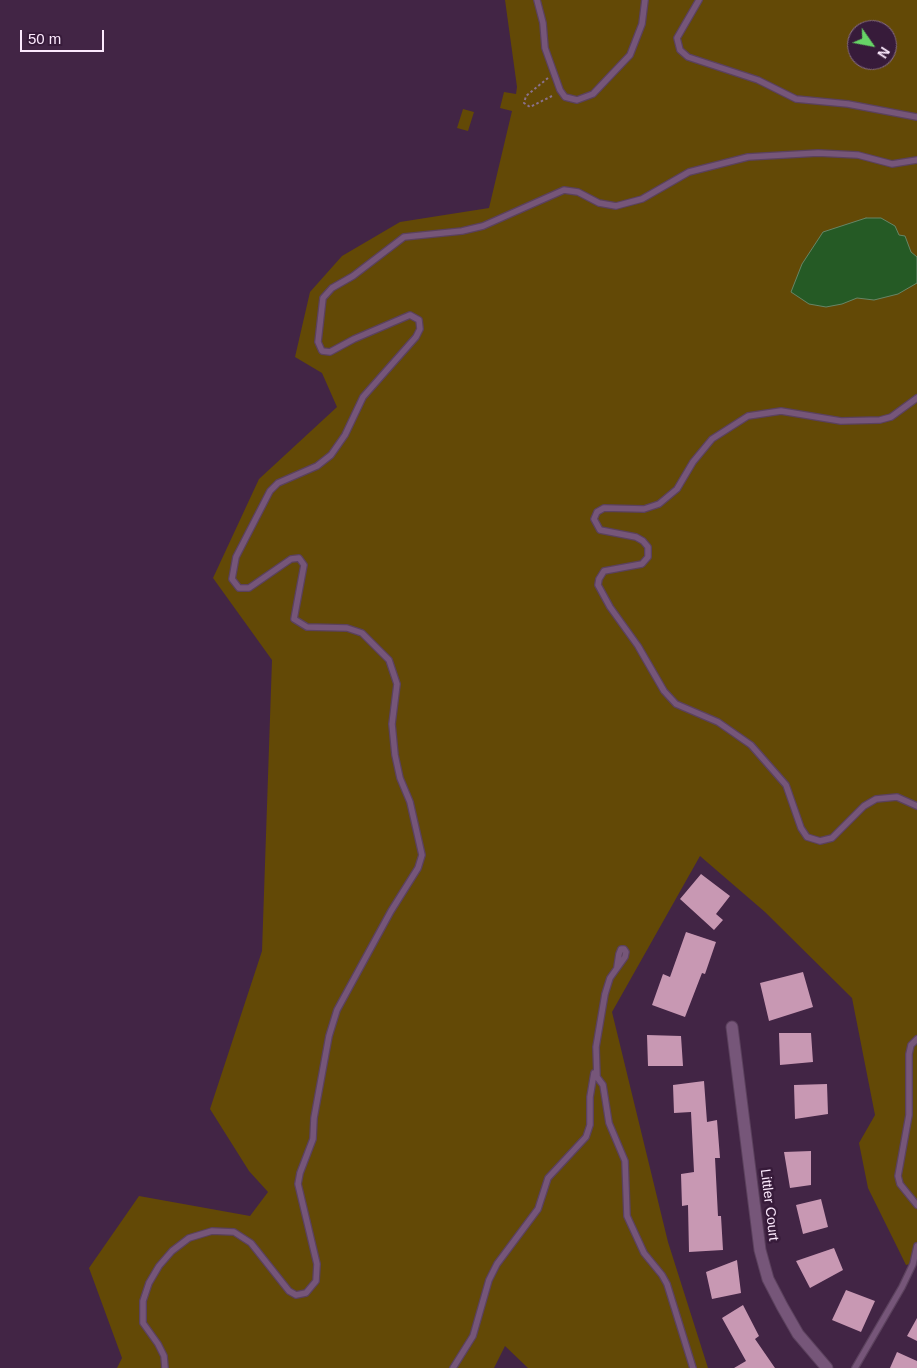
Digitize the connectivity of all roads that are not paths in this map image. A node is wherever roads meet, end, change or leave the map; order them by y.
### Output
1 (537, 0) edge
2 (645, 0) edge
3 (699, 0) edge
4 (917, 117) edge
5 (917, 160) edge
6 (917, 398) edge
7 (917, 806) edge
8 (617, 967) dead end
9 (732, 1027) dead end
10 (917, 1039) edge
11 (595, 1066) junction
12 (917, 1204) edge
13 (917, 1246) edge
14 (166, 1368) edge
15 (453, 1368) edge
16 (693, 1368) edge
17 (827, 1368) edge
18 (855, 1368) edge

1 - 2 lane
3 - 4 lane
5 - 14 lane
6 - 7 lane
8 - 11 lane
9 - 17 street, Littler Court
10 - 12 lane
11 - 15 lane
11 - 16 lane
13 - 18 lane

